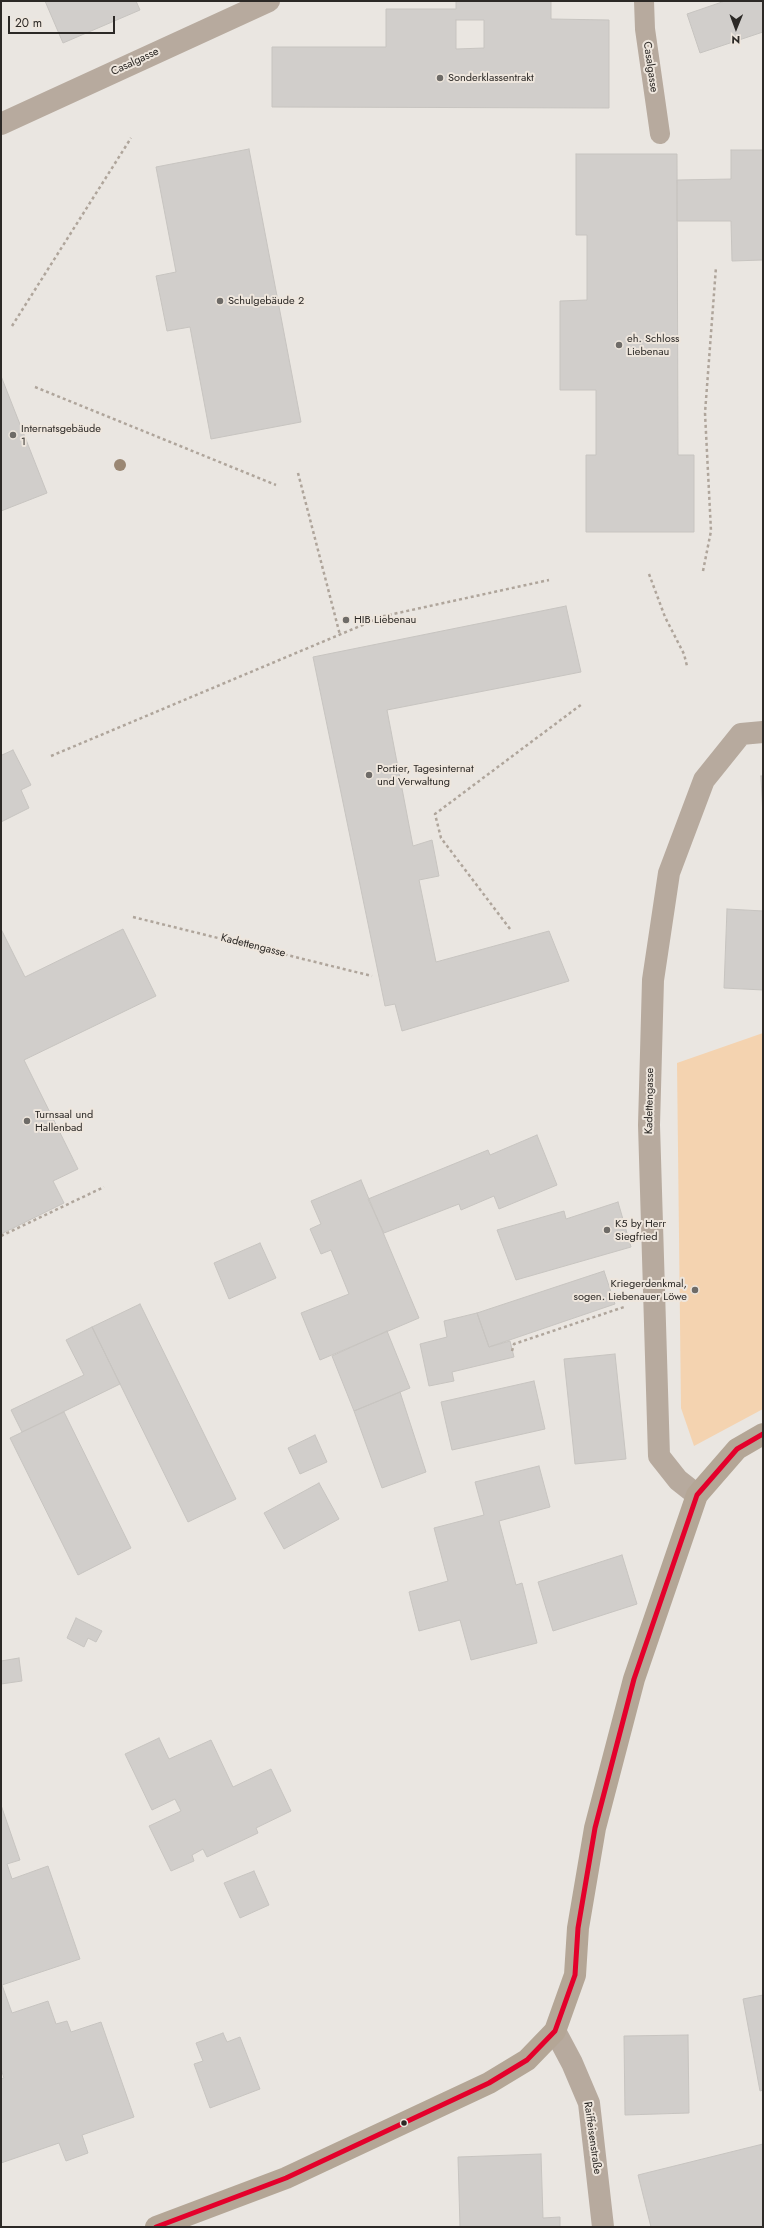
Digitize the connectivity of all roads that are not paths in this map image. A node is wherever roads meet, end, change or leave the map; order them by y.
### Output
1 (269, 1) edge
2 (644, 1) edge
3 (1, 124) edge
4 (660, 134) dead end
5 (763, 732) edge
6 (763, 1434) edge
7 (697, 1495) junction
8 (555, 2031) junction
9 (156, 2227) edge
10 (603, 2227) edge

1 - 3 street, Casalgasse
2 - 4 lane, Casalgasse
5 - 7 street, Kadettengasse
6 - 7 main road
7 - 8 main road
8 - 9 main road
8 - 10 street, Raiffeisenstraße

